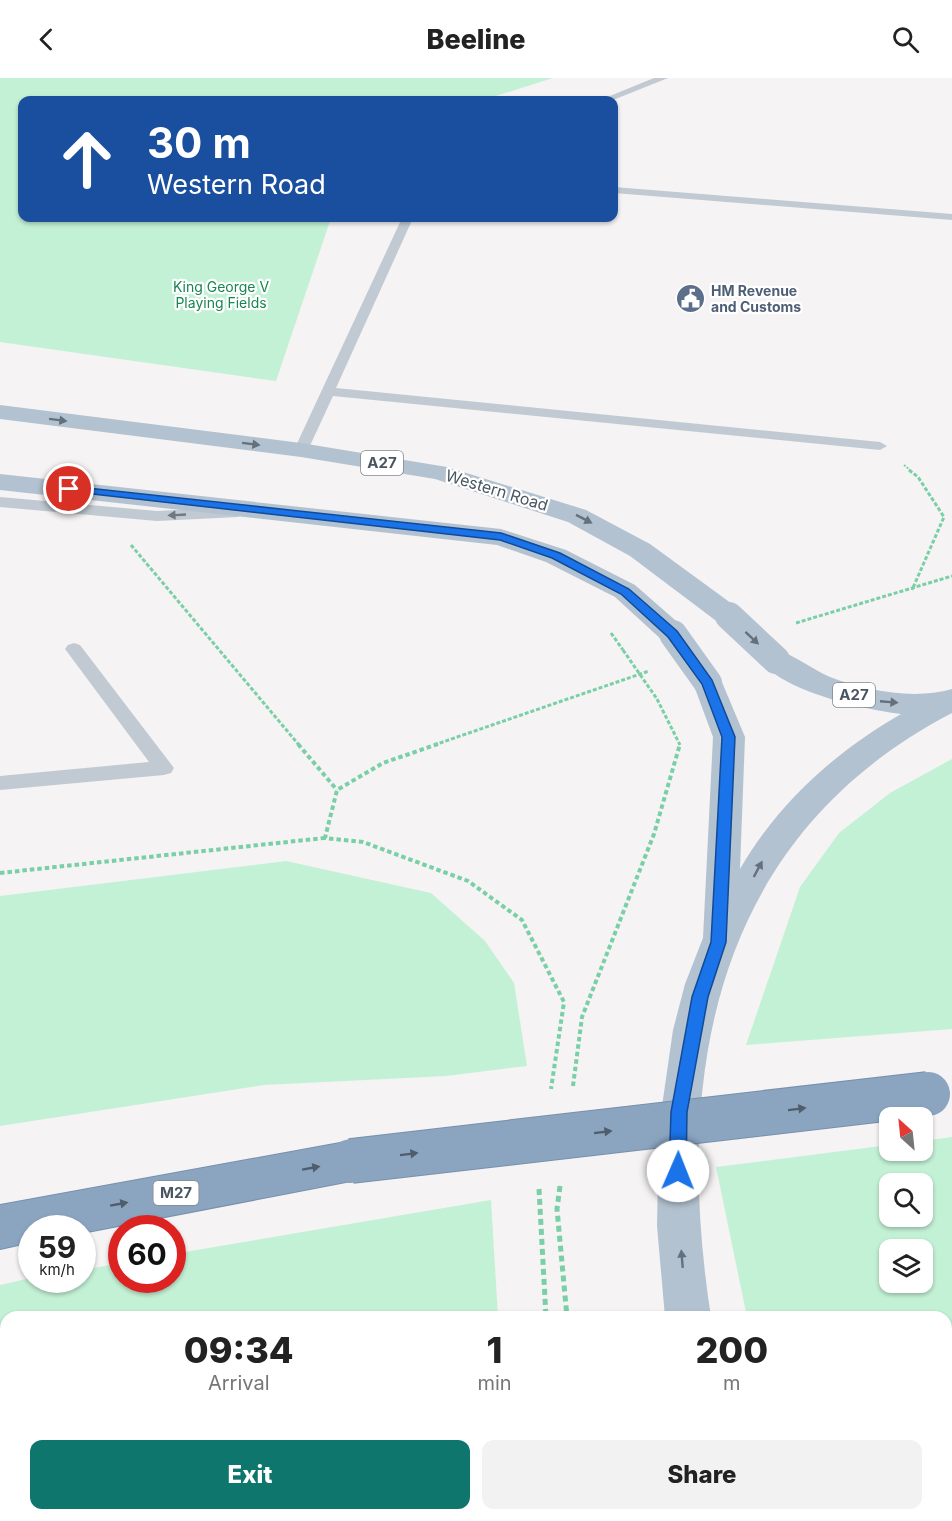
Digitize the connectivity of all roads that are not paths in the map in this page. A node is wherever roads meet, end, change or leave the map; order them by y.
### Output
1 (663, 78) edge
2 (616, 96) edge
3 (618, 190) edge
4 (952, 217) edge
5 (405, 222) edge
6 (328, 391) junction
7 (0, 412) edge
8 (880, 446) road end
9 (301, 450) junction
10 (0, 482) edge
11 (0, 502) edge
12 (277, 510) junction
13 (74, 649) dead end
14 (946, 703) edge
15 (0, 783) edge
16 (719, 942) junction
17 (940, 1093) edge
18 (0, 1227) edge
19 (687, 1311) edge

1 - 2 lane
3 - 4 lane
5 - 6 lane
6 - 8 lane
6 - 9 lane
7 -> 9 main road, Western Road / A27
9 -> 14 main road, Western Road / A27, bridge
10 - 12 main road
12 -> 11 lane
12 - 16 main road, bridge
13 - 15 lane
16 -> 14 main road
19 -> 16 main road
18 -> 17 highway, M27, bridge

